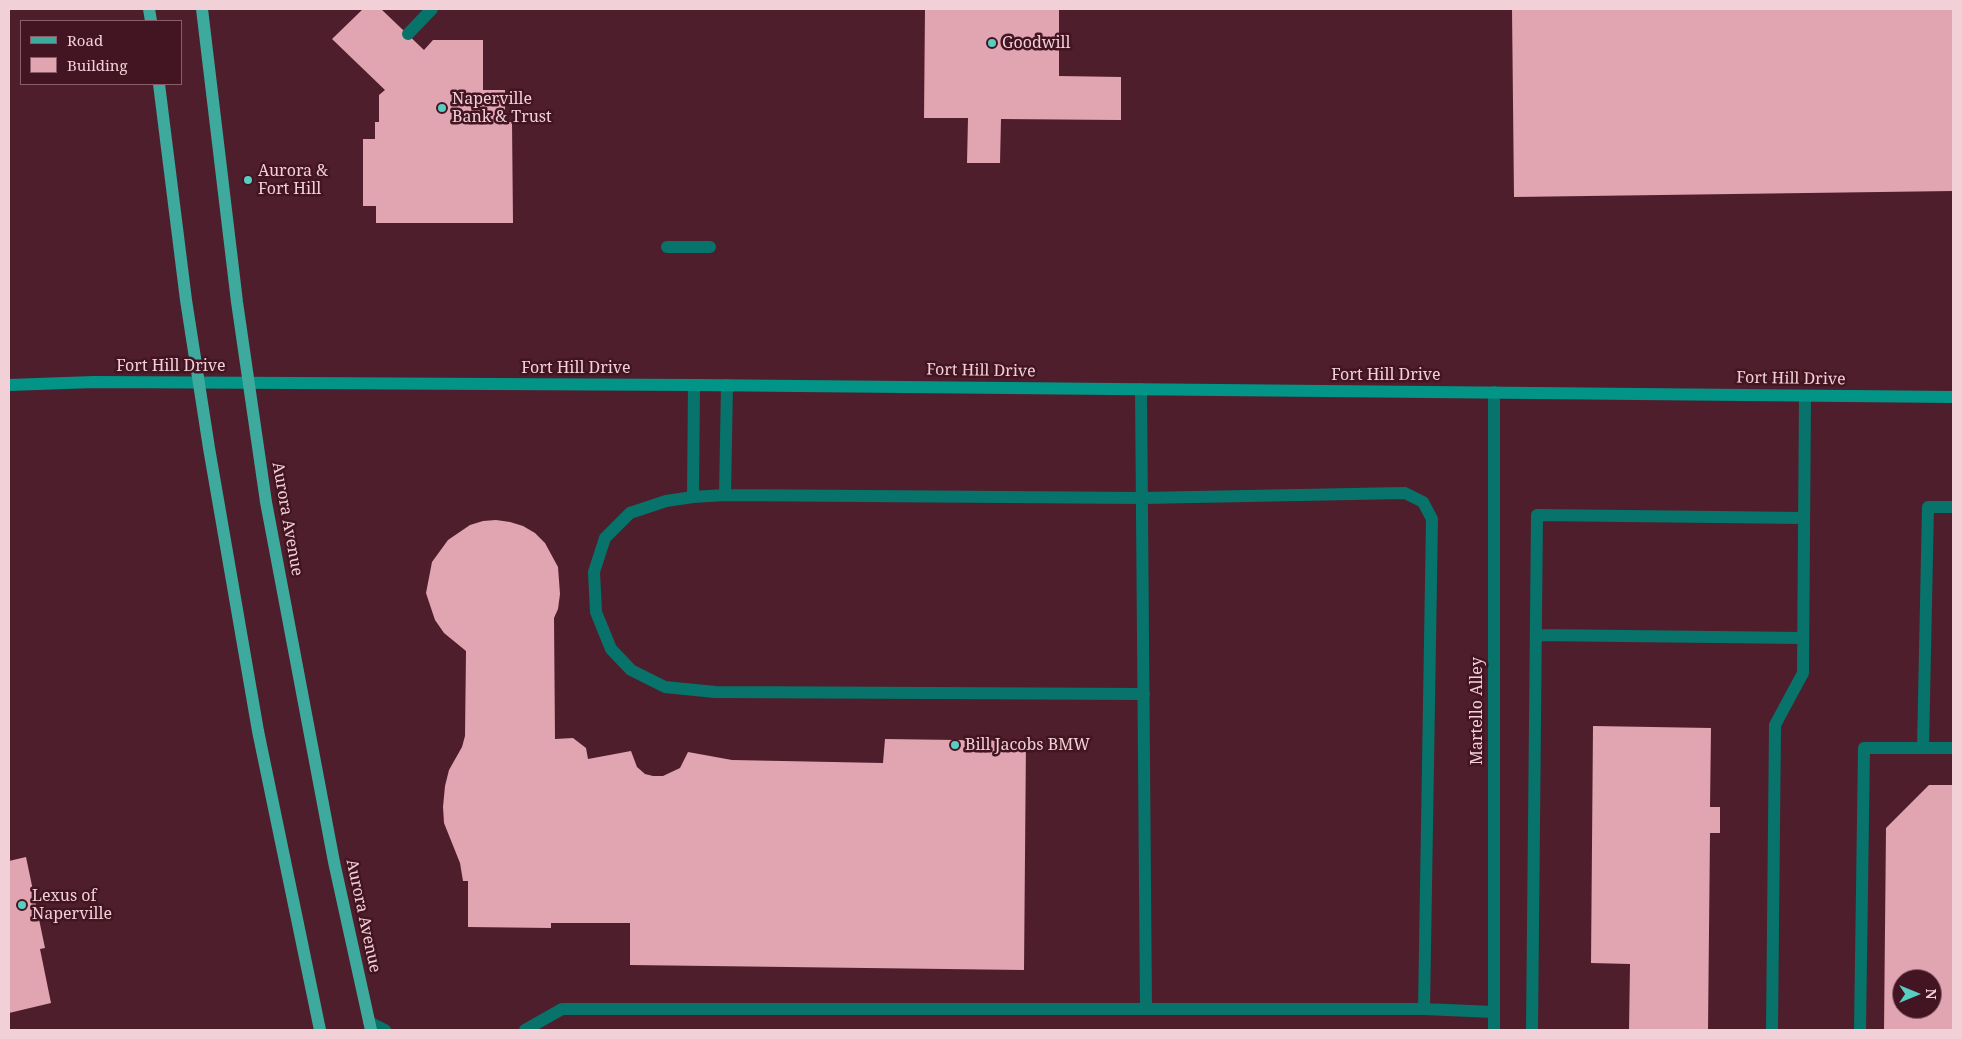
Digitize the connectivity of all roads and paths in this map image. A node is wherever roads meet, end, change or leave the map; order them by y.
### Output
1 (202, 9) edge
2 (432, 9) edge
3 (408, 34) dead end
4 (159, 85) edge
5 (667, 247) dead end
6 (710, 247) dead end
7 (199, 382) junction
8 (248, 383) junction
9 (9, 385) edge
10 (694, 385) junction
11 (727, 385) junction
12 (1141, 389) junction
13 (1494, 392) junction
14 (1805, 396) junction
15 (1953, 397) edge
16 (725, 495) junction
17 (693, 497) junction
18 (1142, 498) junction
19 (1953, 507) edge
20 (1804, 518) junction
21 (1536, 635) junction
22 (1803, 638) junction
23 (1144, 694) junction
24 (1923, 748) junction
25 (1953, 748) edge
26 (1146, 1009) junction
27 (1424, 1009) junction
28 (1494, 1012) junction
29 (370, 1026) edge
30 (320, 1030) edge
31 (385, 1030) edge
32 (525, 1030) edge
33 (1494, 1030) edge
34 (1532, 1030) edge
35 (1772, 1030) edge
36 (1860, 1030) edge

1 - 8 main road, Aurora Avenue
2 - 3 street
4 - 7 main road
5 - 6 street
7 - 8 street, Fort Hill Drive
7 - 9 street, Fort Hill Drive
7 - 30 main road
8 - 10 street, Fort Hill Drive
8 - 29 main road, Aurora Avenue
10 - 11 street, Fort Hill Drive
10 - 17 street
11 - 12 street, Fort Hill Drive
11 - 16 street
12 - 13 street, Fort Hill Drive
12 - 18 street
13 - 14 street, Fort Hill Drive
13 - 28 street, Martello Alley
14 - 15 street, Fort Hill Drive
14 - 20 street
16 - 17 street
16 - 18 street
17 - 23 street
18 - 23 street
18 - 27 street
19 - 24 street
20 - 21 street
20 - 22 street
21 - 22 street
21 - 34 street
22 - 35 street
23 - 26 street
24 - 25 street
24 - 36 street
26 - 27 street
26 - 32 street
27 - 28 street
28 - 33 street, Martello Alley
29 - 31 street

